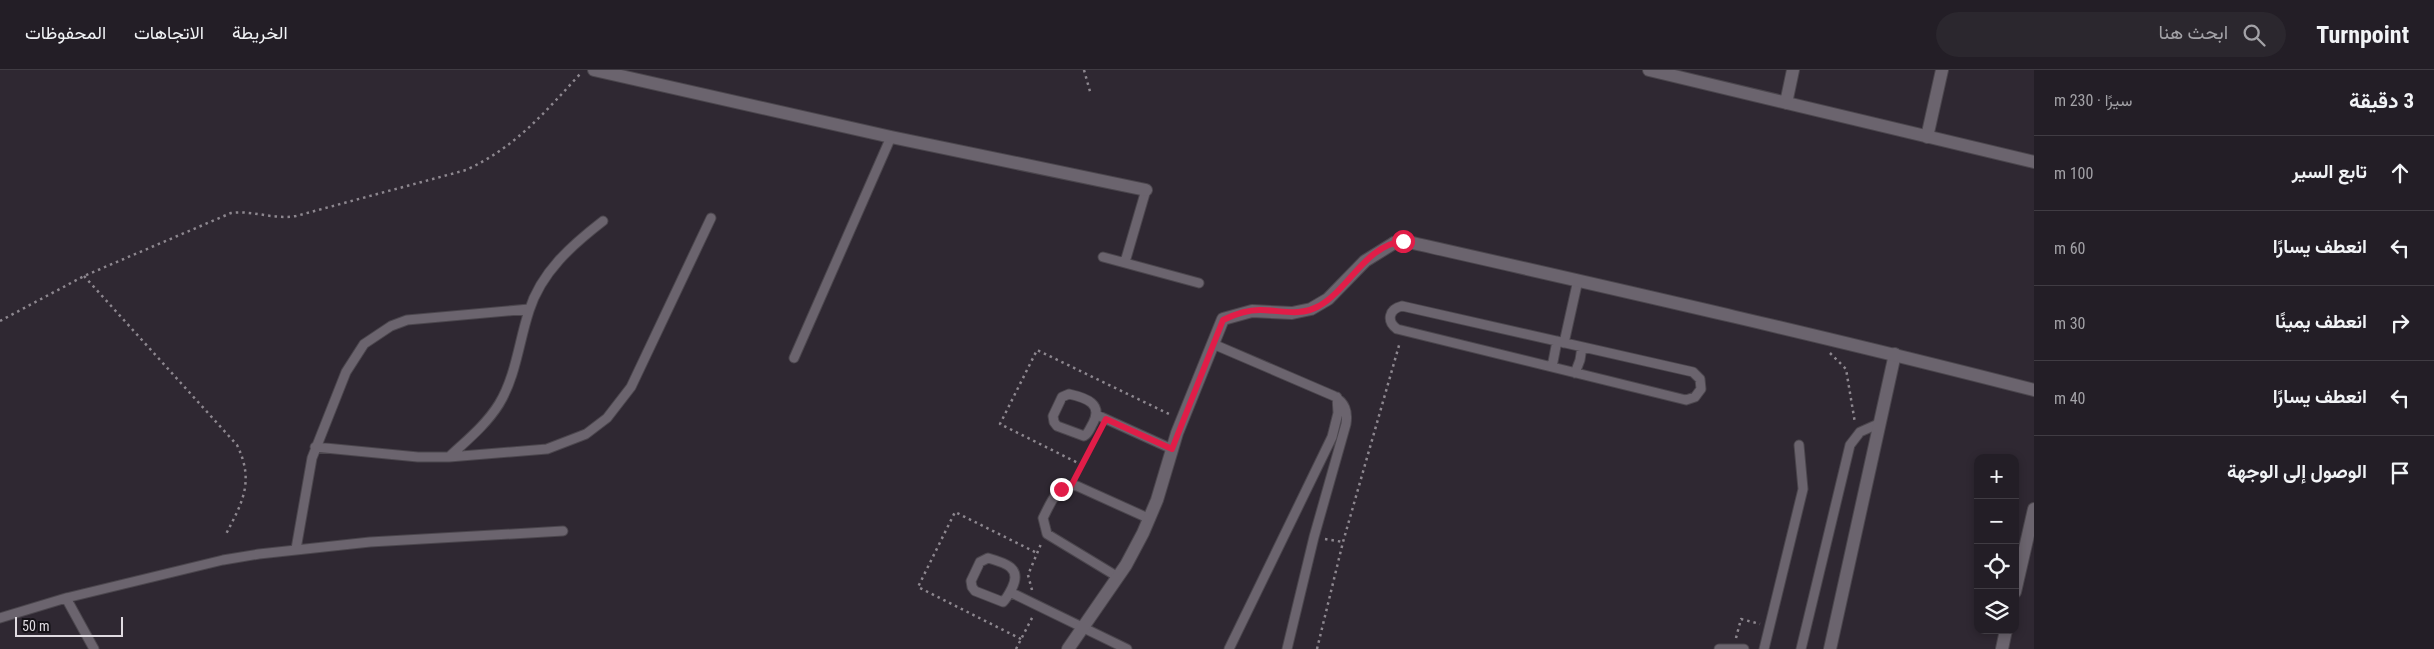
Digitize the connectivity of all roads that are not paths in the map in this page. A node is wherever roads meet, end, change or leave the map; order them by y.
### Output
1 (594, 70) edge
2 (1649, 70) edge
3 (1793, 70) edge
4 (1942, 70) edge
5 (1786, 103) junction
6 (891, 137) junction
7 (1927, 137) junction
8 (2034, 162) edge
9 (1146, 190) joint
10 (711, 218) dead end
11 (603, 221) dead end
12 (1103, 256) dead end
13 (1125, 262) junction
14 (1578, 280) junction
15 (1200, 283) dead end
16 (529, 309) junction
17 (1561, 342) junction
18 (1213, 344) junction
19 (1582, 347) junction
20 (1895, 354) junction
21 (794, 358) dead end
22 (1552, 367) junction
23 (1576, 373) junction
24 (2034, 390) edge
25 (1337, 398) junction
26 (1098, 415) junction
27 (1878, 424) junction
28 (1798, 445) dead end
29 (315, 447) junction
30 (1172, 449) junction
31 (449, 457) junction
32 (2034, 509) edge
33 (1150, 519) junction
34 (563, 531) dead end
35 (296, 549) junction
36 (1118, 577) junction
37 (2016, 589) edge
38 (1010, 592) junction
39 (66, 598) junction
40 (0, 618) edge
41 (1082, 627) junction
42 (2005, 634) edge
43 (1733, 648) edge
44 (94, 649) edge
45 (1068, 649) edge
46 (1127, 649) edge
47 (1229, 649) edge
48 (1287, 649) edge
49 (1719, 649) edge
50 (1744, 649) edge
51 (1764, 649) edge
52 (1801, 649) edge
53 (1830, 649) edge
54 (2002, 649) edge

1 - 6 street
2 - 5 street
3 - 5 street
4 - 7 street
5 - 7 street
6 - 9 street
6 - 21 lane
7 - 8 street
9 - 13 lane
10 - 31 lane
11 - 16 lane
12 - 13 lane
13 - 15 lane
14 - 17 lane
14 - 18 street
14 - 20 street
16 - 29 lane
16 - 31 lane
17 - 19 lane
17 - 22 lane
17 - 22 lane
18 - 25 lane
18 - 30 street
19 - 23 lane
19 - 23 lane
20 - 24 street
20 - 27 street
22 - 23 lane
25 - 47 lane
25 - 48 lane
26 - 26 lane
26 - 30 lane
27 - 52 lane
27 - 53 street
28 - 51 lane
29 - 31 lane
29 - 35 lane
30 - 33 street
32 - 37 street
33 - 36 street
33 - 36 lane
34 - 35 lane
35 - 39 lane
36 - 41 street
38 - 38 lane
38 - 41 lane
39 - 40 lane
39 - 44 lane
41 - 45 street
41 - 46 lane
42 - 54 street
43 - 49 lane
43 - 50 lane

